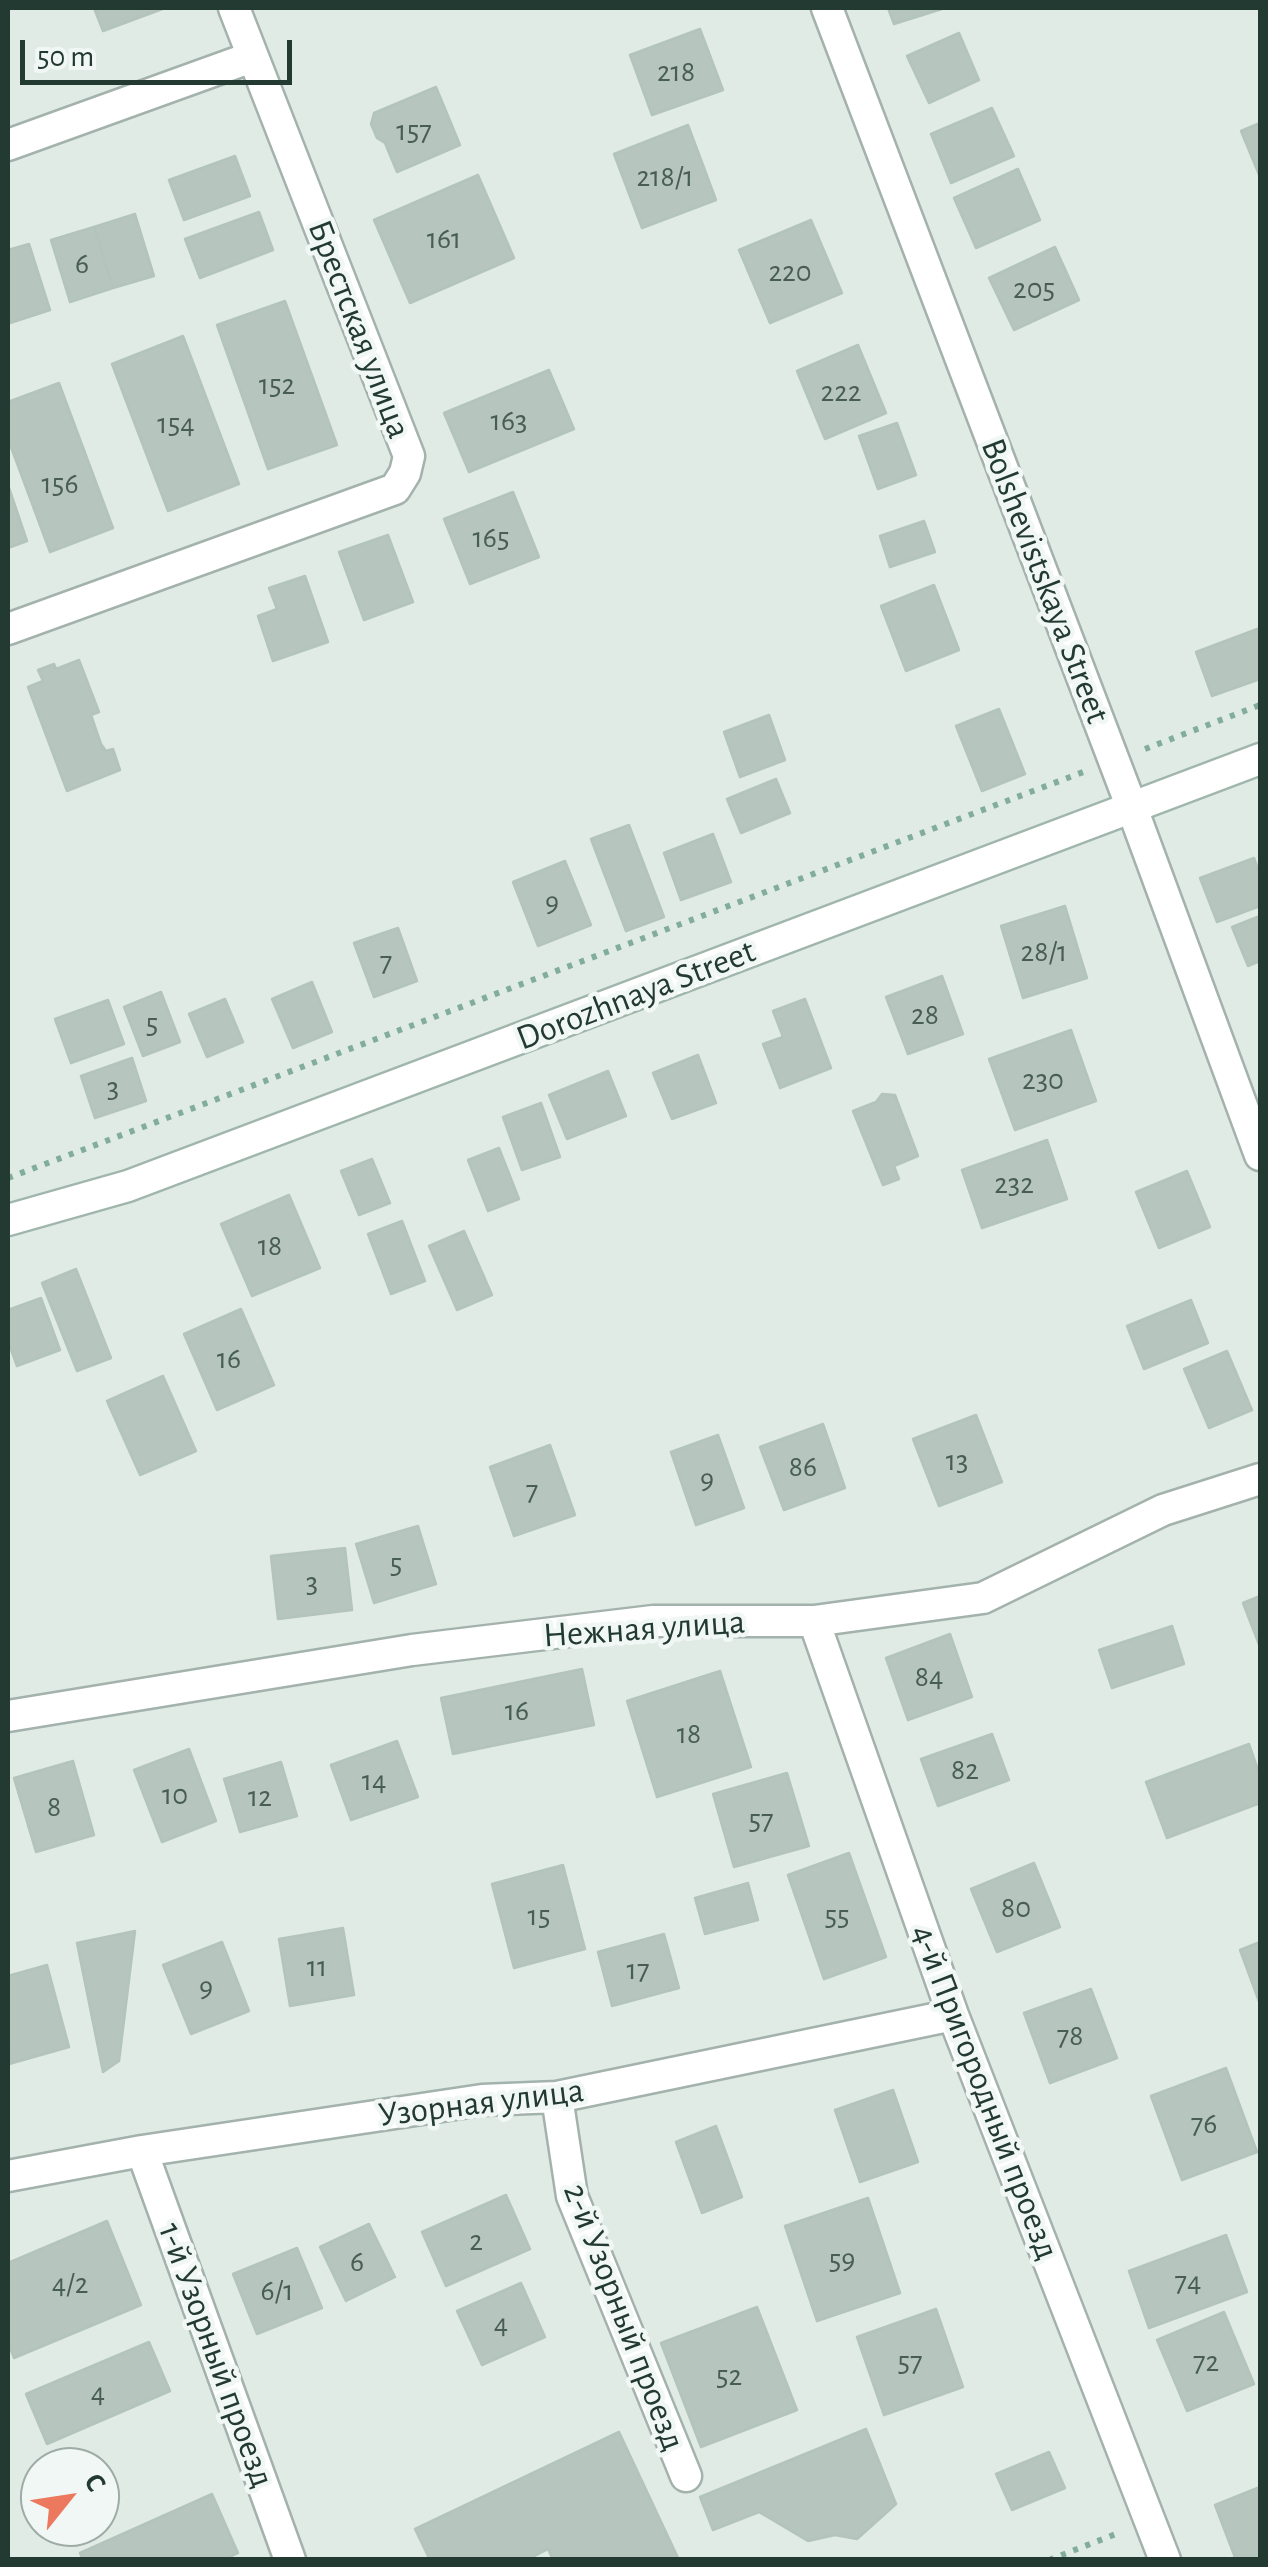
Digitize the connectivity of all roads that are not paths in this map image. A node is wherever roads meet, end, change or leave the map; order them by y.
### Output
1 (234, 8) edge
2 (827, 8) edge
3 (252, 56) junction
4 (8, 145) edge
5 (8, 629) edge
6 (1260, 758) edge
7 (1132, 808) junction
8 (1260, 1155) edge
9 (8, 1220) edge
10 (1260, 1480) edge
11 (814, 1622) junction
12 (8, 1716) edge
13 (953, 2015) junction
14 (557, 2098) junction
15 (142, 2151) junction
16 (8, 2176) edge
17 (686, 2476) dead end
18 (290, 2560) edge
19 (1164, 2560) edge

1 - 3 street, Брестская улица
2 - 7 street, Bolshevistskaya Street
3 - 4 street
3 - 5 street, Брестская улица
6 - 7 street, Dorozhnaya Street
7 - 8 street, Bolshevistskaya Street
7 - 9 street, Dorozhnaya Street
10 - 11 street, Нежная улица
11 - 12 street, Нежная улица
11 - 13 street, 4-й Пригородный проезд
13 - 14 street, Узорная улица
13 - 19 street, 4-й Пригородный проезд
14 - 15 street, Узорная улица
14 - 17 street, 2-й Узорный проезд
15 - 16 street, Узорная улица
15 - 18 street, 1-й Узорный проезд

